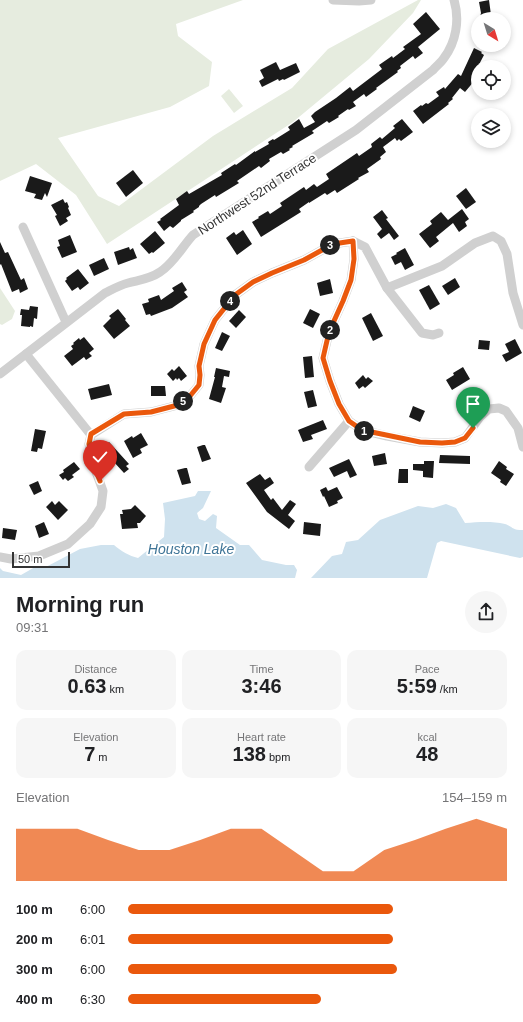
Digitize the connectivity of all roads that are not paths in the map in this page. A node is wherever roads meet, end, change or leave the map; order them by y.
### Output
1 (333, 0) edge
2 (371, 0) edge
3 (454, 0) edge
4 (23, 227) dead end
5 (353, 241) junction
6 (387, 288) junction
7 (66, 322) junction
8 (523, 324) edge
9 (439, 333) dead end
10 (26, 354) junction
11 (0, 374) edge
12 (349, 421) junction
13 (91, 434) junction
14 (523, 446) edge
15 (309, 467) dead end
16 (0, 557) edge

1 - 2 street
3 - 7 street, Northwest 52nd Terrace
4 - 7 street
5 - 6 street
5 - 12 street
5 - 13 street
6 - 8 street
6 - 9 street
7 - 10 street, Northwest 52nd Terrace
10 - 11 street, Northwest 52nd Terrace
10 - 13 street
12 - 14 street
12 - 15 street
13 - 16 street

